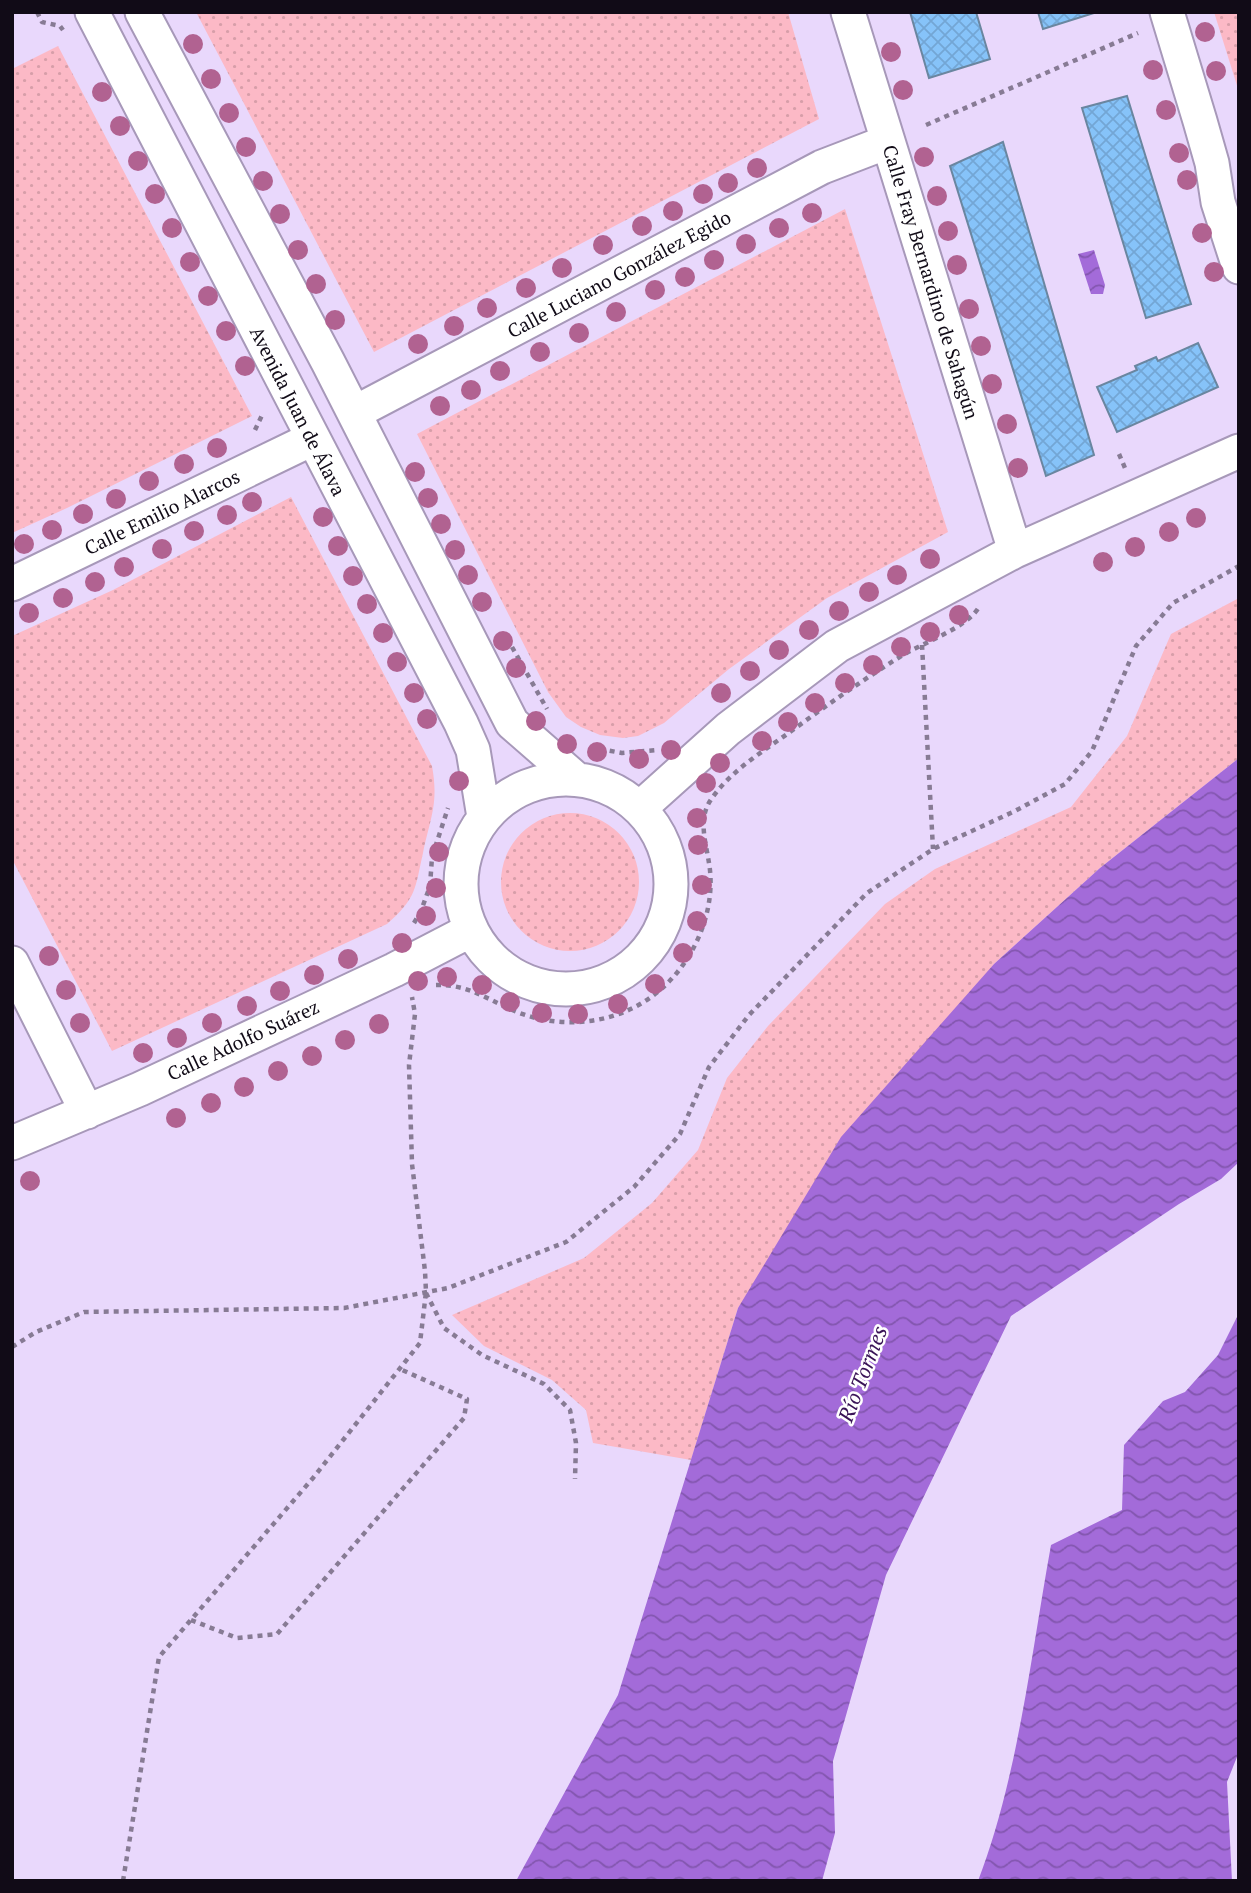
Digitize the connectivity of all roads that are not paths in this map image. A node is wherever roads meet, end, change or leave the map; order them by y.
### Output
1 (92, 12) edge
2 (142, 12) edge
3 (848, 12) edge
4 (1167, 12) edge
5 (887, 142) junction
6 (1225, 158) edge
7 (1239, 267) edge
8 (354, 413) junction
9 (312, 439) junction
10 (1239, 451) edge
11 (1015, 551) junction
12 (12, 584) edge
13 (575, 778) junction
14 (640, 808) junction
15 (484, 817) junction
16 (471, 930) junction
17 (12, 964) edge
18 (88, 1112) junction
19 (12, 1143) edge

1 - 9 street, Avenida Juan de Álava
2 - 8 street
3 - 5 street, Calle Fray Bernardino de Sahagún
4 - 6 street
5 - 8 street, Calle Luciano González Egido
5 - 11 street, Calle Fray Bernardino de Sahagún
6 - 7 street
8 - 13 street
9 - 12 street, Calle Emilio Alarcos
9 - 15 street, Avenida Juan de Álava
10 - 11 street
11 - 14 street
13 - 14 street
13 - 15 street
14 - 16 street
15 - 16 street
16 - 18 street, Calle Adolfo Suárez
17 - 18 street
18 - 19 street, Calle Adolfo Suárez

